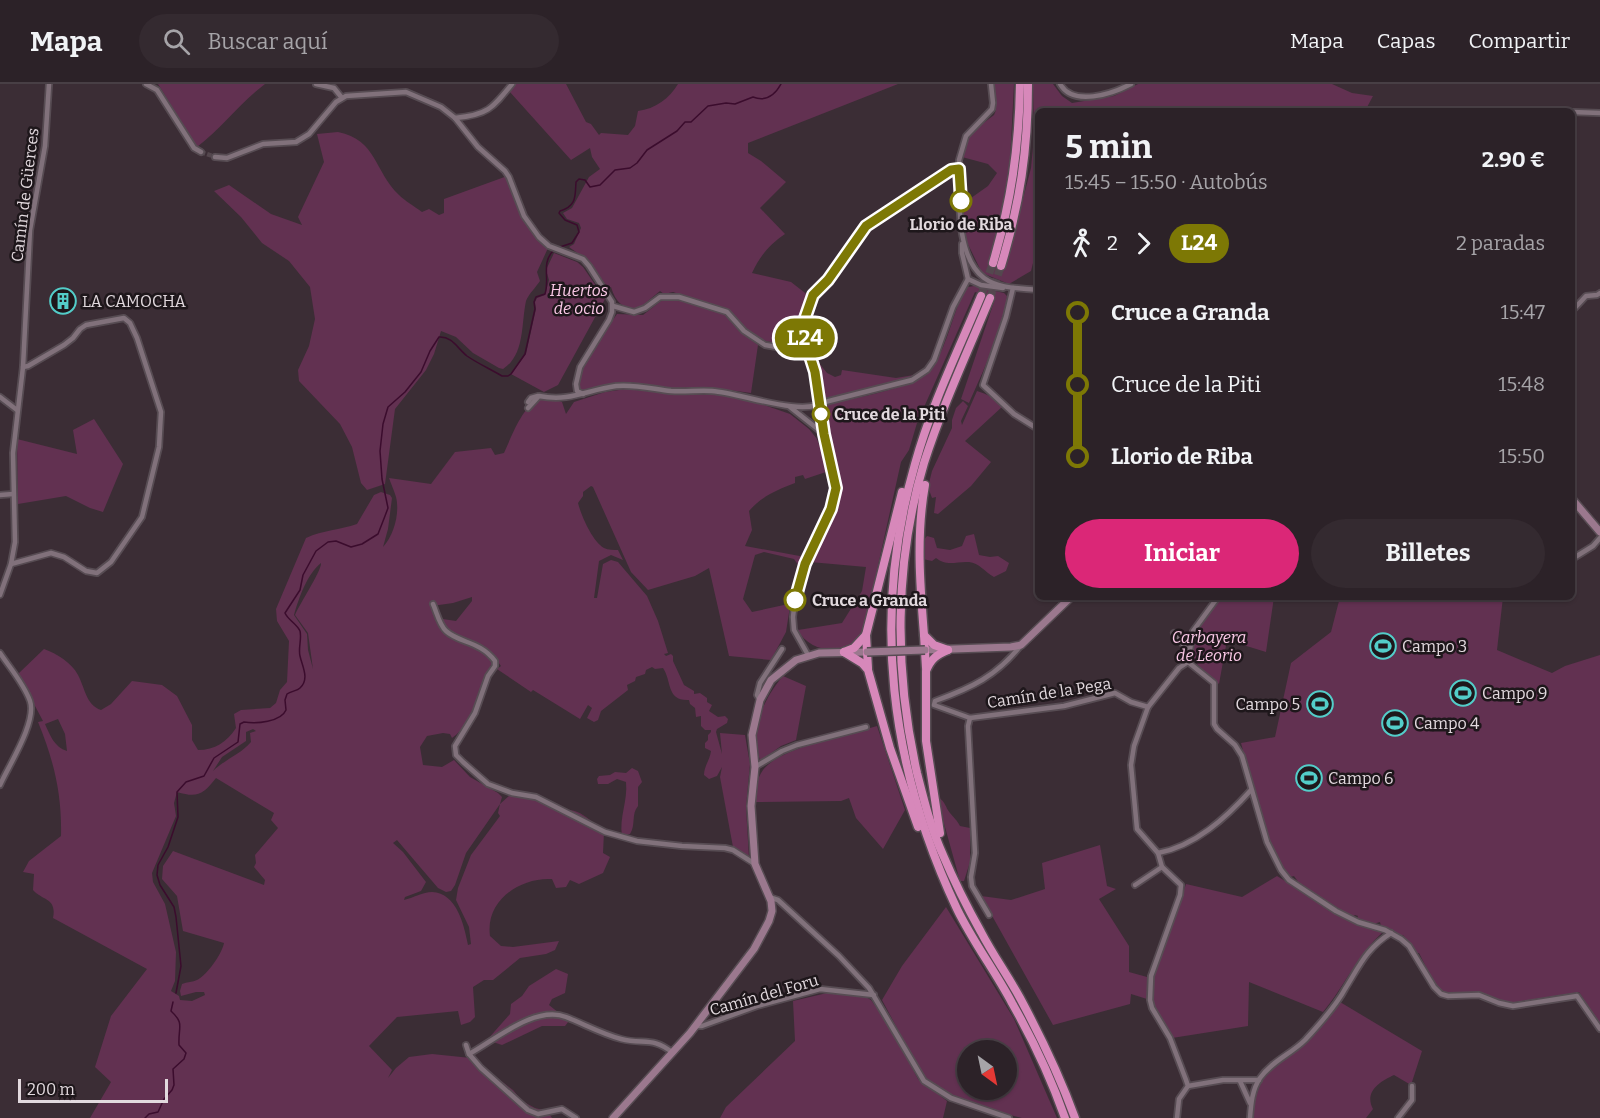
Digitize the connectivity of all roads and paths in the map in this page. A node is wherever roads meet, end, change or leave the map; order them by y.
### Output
1 (49, 84) edge
2 (146, 84) edge
3 (316, 84) edge
4 (512, 84) edge
5 (991, 84) edge
6 (1020, 84) edge
7 (1028, 84) edge
8 (1060, 84) edge
9 (1131, 84) edge
10 (342, 98) junction
11 (1575, 111) edge
12 (1600, 113) edge
13 (454, 118) junction
14 (201, 152) tunnel mouth
15 (215, 157) tunnel mouth
16 (959, 169) junction
17 (962, 242) junction
18 (968, 279) junction
19 (1010, 287) junction
20 (1035, 290) edge
21 (1600, 293) edge
22 (985, 297) tunnel mouth
23 (613, 306) junction
24 (1575, 307) edge
25 (806, 345) junction
26 (23, 368) junction
27 (583, 394) junction
28 (539, 396) junction
29 (0, 397) edge
30 (528, 402) dead end
31 (819, 406) junction
32 (790, 407) junction
33 (528, 408) dead end
34 (17, 410) junction
35 (935, 419) junction
36 (1035, 427) edge
37 (824, 434) junction
38 (13, 494) junction
39 (0, 495) edge
40 (1575, 503) edge
41 (1600, 532) edge
42 (1600, 537) edge
43 (1575, 557) edge
44 (11, 564) junction
45 (0, 595) edge
46 (1068, 600) edge
47 (1216, 600) edge
48 (433, 604) dead end
49 (1192, 631) junction
50 (866, 635) junction
51 (924, 636) junction
52 (1016, 647) junction
53 (782, 649) dead end
54 (925, 650) junction
55 (948, 650) junction
56 (0, 652) edge
57 (844, 652) junction
58 (867, 652) junction
59 (1189, 652) junction
60 (808, 655) junction
61 (1188, 662) junction
62 (868, 670) junction
63 (926, 671) junction
64 (760, 700) junction
65 (1148, 707) junction
66 (970, 718) junction
67 (866, 727) dead end
68 (755, 767) junction
69 (0, 784) edge
70 (1251, 790) junction
71 (1158, 853) junction
72 (755, 864) junction
73 (1162, 867) junction
74 (1135, 885) dead end
75 (769, 897) junction
76 (962, 909) junction
77 (990, 915) dead end
78 (1391, 933) junction
79 (874, 995) junction
80 (696, 1026) junction
81 (1600, 1029) edge
82 (466, 1045) dead end
83 (673, 1053) junction
84 (470, 1054) junction
85 (1259, 1080) junction
86 (1240, 1081) junction
87 (1188, 1086) junction
88 (1412, 1086) dead end
89 (1251, 1105) junction
90 (576, 1118) edge
91 (613, 1118) edge
92 (1009, 1118) edge
93 (1065, 1118) edge
94 (1075, 1118) edge
95 (1177, 1118) edge
96 (1250, 1118) edge
97 (1398, 1118) edge

1 - 26 street, Camín de Güerces
2 - 14 street
3 - 10 street
4 - 13 street
5 - 16 street
6 - 7 highway
8 - 9 street
10 - 13 street
10 - 15 street
11 - 12 street
13 - 23 street
16 - 17 street
16 - 25 street
17 - 18 street
17 - 19 street
18 - 19 street
18 - 31 street
19 - 20 street
19 - 36 street
21 - 24 street
22 - 35 highway
23 - 25 street
23 - 27 street
25 - 31 street
26 - 34 street, Camín de Güerces
26 - 44 street
27 - 28 street
27 - 32 street
28 - 30 street
28 - 33 street
29 - 34 street
31 - 32 street
31 - 37 street
32 - 37 street
34 - 38 street, Camín de Güerces
35 - 50 highway
35 - 51 highway
35 - 76 highway
37 - 60 street
38 - 39 street
38 - 44 street, Camín de Güerces
40 - 41 street
42 - 43 street
44 - 45 street, Camín de Güerces
46 - 52 street
47 - 49 street
48 - 72 street
49 - 59 street
49 - 59 street
50 - 57 highway
50 - 58 highway
51 - 54 highway
51 - 55 highway
52 - 55 street
52 - 66 street, Camín de la Pega
53 - 64 street
54 - 55 street
54 - 58 street, bridge
54 - 63 highway
55 - 63 highway
56 - 69 street
57 - 58 street
57 - 60 street
57 - 62 highway
58 - 62 highway
59 - 61 street
60 - 64 street
61 - 65 street
61 - 70 street
62 - 76 highway
63 - 76 highway
64 - 68 street
65 - 66 street, Camín de la Pega
65 - 71 street
66 - 77 street
67 - 68 street
68 - 72 street
70 - 71 street
70 - 78 street
71 - 73 street
72 - 75 street
73 - 74 street
73 - 87 street
75 - 79 street
75 - 80 street
76 - 93 highway
76 - 94 highway
78 - 81 street
78 - 85 street
79 - 80 street, Camín del Foru
79 - 92 street
80 - 83 street
82 - 84 street
83 - 84 street
83 - 91 street
84 - 90 street
85 - 86 street
85 - 89 street
86 - 87 street
86 - 89 street
87 - 95 street
88 - 97 street
89 - 96 street

